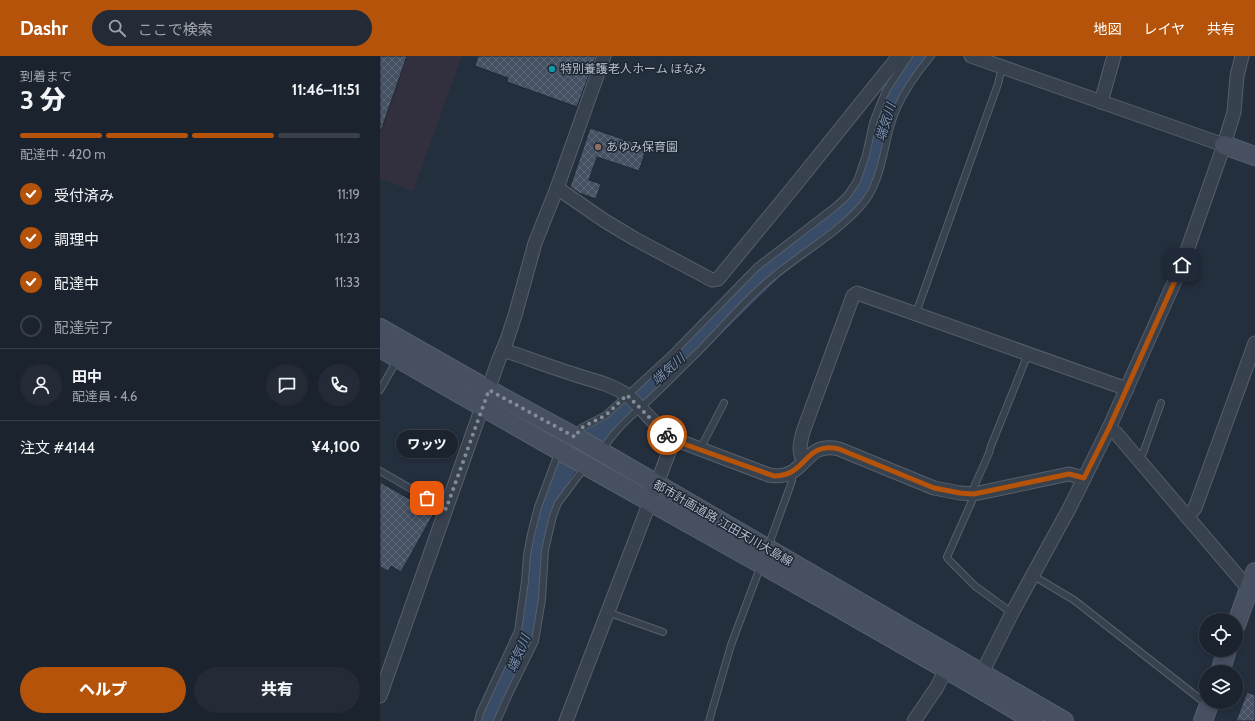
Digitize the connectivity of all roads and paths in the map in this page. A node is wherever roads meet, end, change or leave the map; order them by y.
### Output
1 (604, 56) edge
2 (899, 56) edge
3 (909, 56) edge
4 (931, 56) edge
5 (971, 56) edge
6 (1114, 56) edge
7 (1242, 56) edge
8 (1002, 67) junction
9 (1101, 102) junction
10 (1224, 145) junction
11 (1255, 156) edge
12 (557, 188) junction
13 (916, 313) junction
14 (380, 328) edge
15 (1255, 343) edge
16 (380, 348) edge
17 (503, 350) junction
18 (1028, 354) junction
19 (398, 359) junction
20 (1127, 389) junction
21 (380, 390) edge
22 (489, 390) junction
23 (628, 396) junction
24 (724, 403) dead end
25 (1161, 403) dead end
26 (639, 407) junction
27 (482, 408) junction
28 (1109, 428) junction
29 (578, 439) junction
30 (674, 440) junction
31 (700, 450) junction
32 (599, 451) junction
33 (575, 458) junction
34 (1138, 458) junction
35 (804, 461) junction
36 (380, 471) edge
37 (790, 473) junction
38 (1084, 478) junction
39 (656, 484) junction
40 (974, 494) junction
41 (649, 501) junction
42 (446, 509) junction
43 (1187, 517) junction
44 (764, 556) junction
45 (1255, 572) edge
46 (1032, 575) junction
47 (1252, 593) edge
48 (607, 612) junction
49 (1012, 613) junction
50 (1242, 613) edge
51 (663, 632) dead end
52 (946, 669) junction
53 (982, 673) junction
54 (380, 696) edge
55 (1199, 698) edge
56 (1206, 709) edge
57 (478, 721) edge
58 (497, 721) edge
59 (566, 721) edge
60 (709, 721) edge
61 (914, 721) edge
62 (1034, 721) edge
63 (1064, 721) edge
64 (1203, 721) edge

1 - 12 street
2 - 12 street
3 - 23 lane
4 - 26 lane
5 - 8 street
6 - 9 street
7 - 10 street
8 - 9 street
8 - 13 lane
9 - 10 street
10 - 11 street
10 - 20 street
12 - 17 street
13 - 18 street
13 - 35 street
14 - 22 street, 都市計画道路 江田天川大島線
15 - 43 street
16 - 19 street, 都市計画道路 江田天川大島線
17 - 22 street
17 - 23 street
18 - 20 street
18 - 40 lane
19 - 21 lane
19 - 27 street, 都市計画道路 江田天川大島線
20 - 28 street
22 - 27 street
22 - 29 street, 都市計画道路 江田天川大島線
23 - 26 street
23 - 29 lane
24 - 31 lane
25 - 34 lane
26 - 30 street
26 - 32 lane
27 - 33 street, 都市計画道路 江田天川大島線
27 - 42 street
28 - 34 street
28 - 38 street
29 - 32 street, 都市計画道路 江田天川大島線
30 - 31 street
30 - 39 street
31 - 37 street
32 - 39 street, 都市計画道路 江田天川大島線
33 - 41 street, 都市計画道路 江田天川大島線
33 - 57 lane
33 - 58 lane
34 - 43 street
35 - 37 street
35 - 40 street
36 - 42 lane
37 - 44 lane
38 - 40 street
38 - 46 street
39 - 41 street
39 - 44 street, 都市計画道路 江田天川大島線
40 - 49 lane
41 - 44 street, 都市計画道路 江田天川大島線
41 - 48 street
42 - 54 street
43 - 47 street
44 - 52 street, 都市計画道路 江田天川大島線
44 - 53 street, 都市計画道路 江田天川大島線
44 - 60 lane
45 - 47 street
46 - 49 street
46 - 55 lane
47 - 50 street
48 - 51 lane
48 - 59 street
49 - 53 street
52 - 61 street
52 - 62 street, 都市計画道路 江田天川大島線
53 - 63 street, 都市計画道路 江田天川大島線
56 - 64 street

